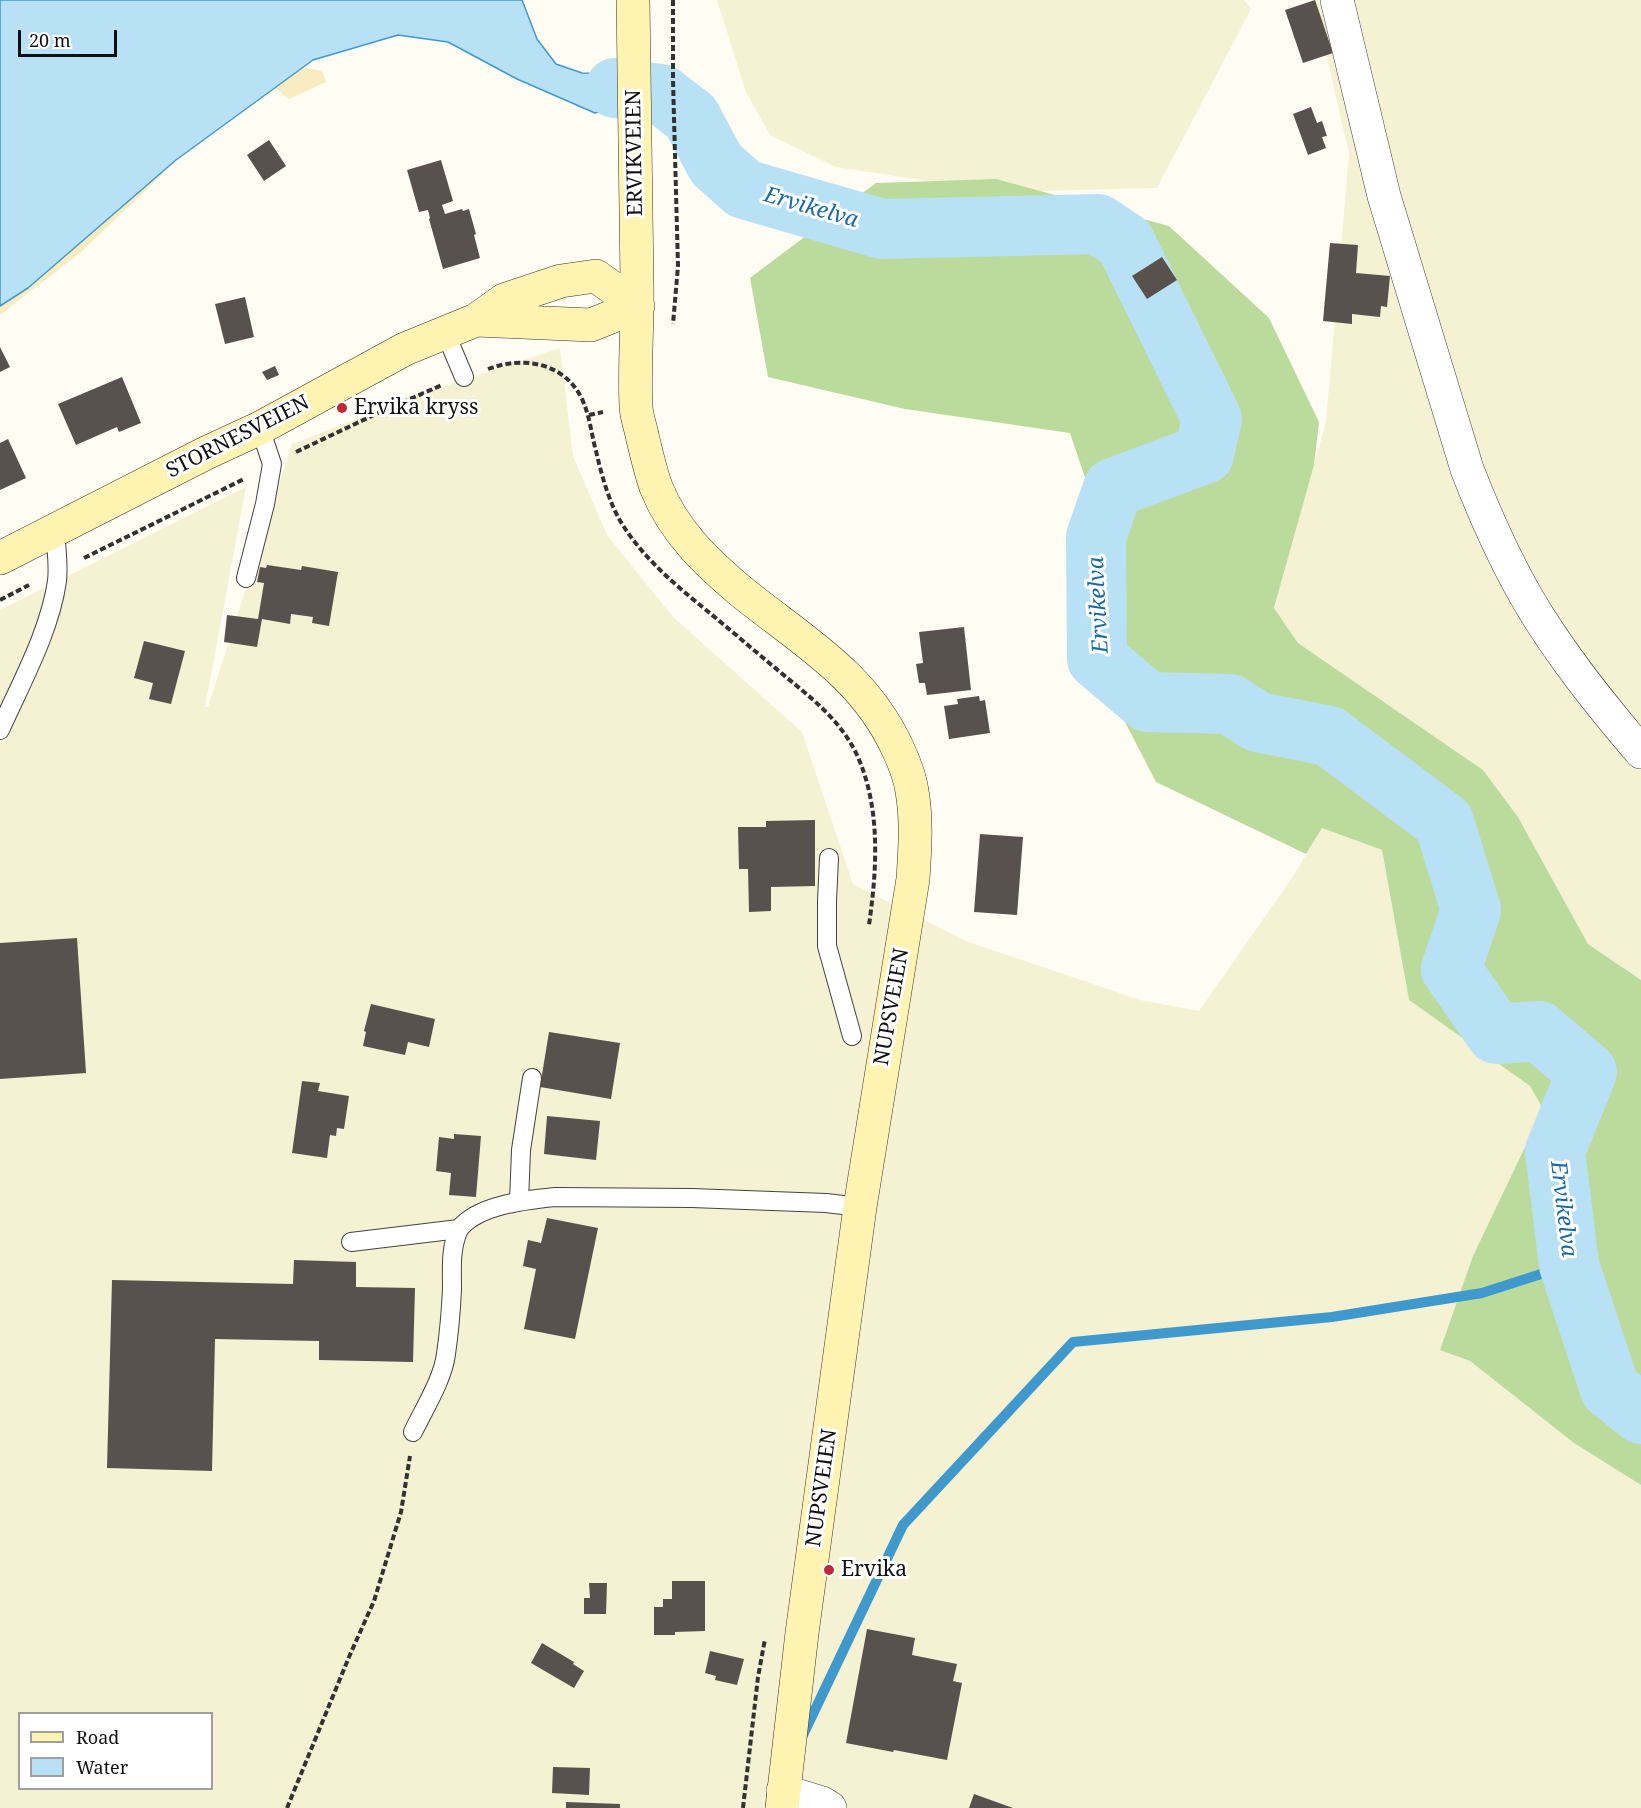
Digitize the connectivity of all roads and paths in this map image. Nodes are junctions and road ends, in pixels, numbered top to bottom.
1 (633, 0) edge
2 (673, 0) edge
3 (1337, 0) edge
4 (675, 191) dead end
5 (638, 306) junction
6 (476, 320) junction
7 (445, 332) junction
8 (464, 377) dead end
9 (589, 415) dead end
10 (260, 428) junction
11 (56, 530) junction
12 (0, 558) edge
13 (246, 578) dead end
14 (0, 730) edge
15 (1641, 752) edge
16 (829, 858) dead end
17 (868, 931) dead end
18 (852, 1036) dead end
19 (532, 1078) dead end
20 (519, 1203) junction
21 (861, 1208) junction
22 (459, 1229) junction
23 (351, 1242) dead end
24 (413, 1432) joint
25 (765, 1635) dead end
26 (782, 1799) edge
27 (287, 1808) edge
28 (743, 1808) edge
29 (830, 1808) edge

1 - 5 main road, ERVIKVEIEN
2 - 4 path
3 - 15 street
5 - 6 main road, STORNESVEIEN
5 - 6 main road, STORNESVEIEN
5 - 21 main road, NUPSVEIEN
6 - 7 main road, STORNESVEIEN
7 - 8 lane
7 - 10 main road, STORNESVEIEN
9 - 17 path
10 - 11 main road, STORNESVEIEN
10 - 13 lane
11 - 12 main road, STORNESVEIEN
11 - 14 lane
16 - 18 lane
19 - 20 lane
20 - 21 lane
20 - 22 lane
21 - 26 main road, NUPSVEIEN
22 - 23 lane
22 - 24 lane
24 - 27 path
25 - 28 path
26 - 29 street

